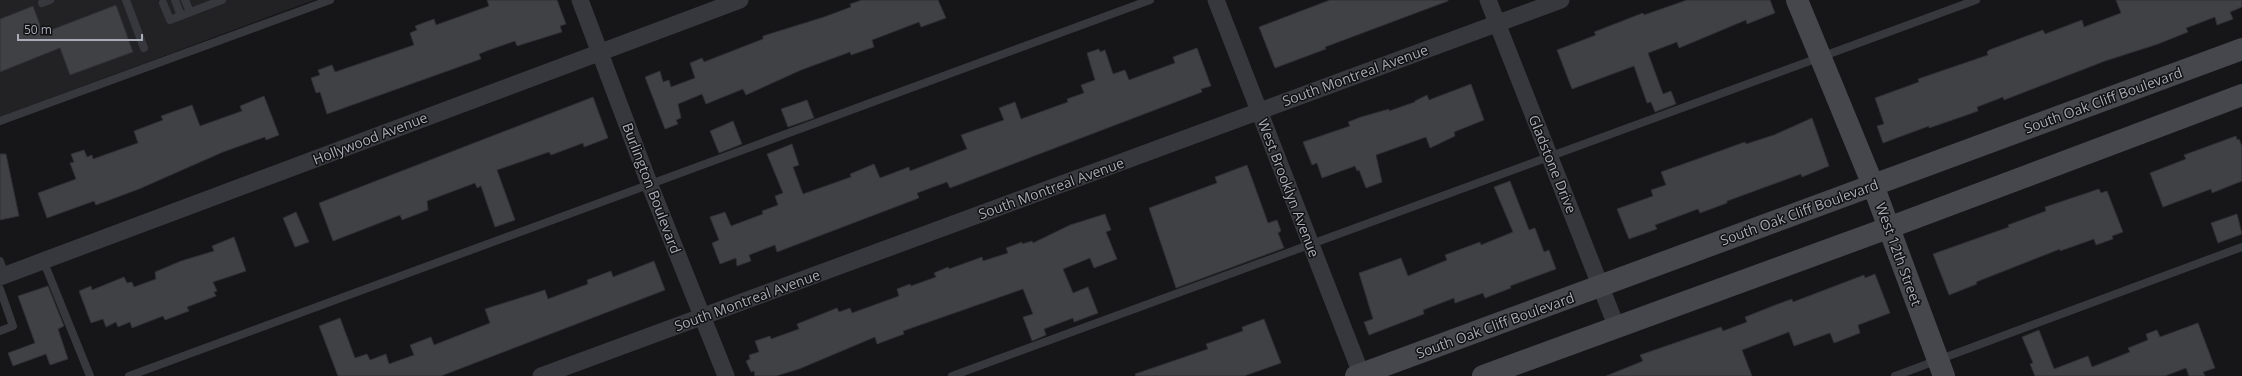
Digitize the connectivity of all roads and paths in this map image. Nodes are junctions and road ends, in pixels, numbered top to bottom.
1 (126, 0) edge
2 (175, 0) edge
3 (186, 0) edge
4 (330, 0) edge
5 (580, 0) edge
6 (740, 0) edge
7 (1150, 0) edge
8 (1216, 0) edge
9 (1488, 0) edge
10 (1561, 0) edge
11 (1797, 0) edge
12 (1976, 0) edge
13 (217, 1) edge
14 (163, 3) dead end
15 (190, 12) junction
16 (181, 16) junction
17 (1496, 24) junction
18 (144, 48) dead end
19 (2242, 49) edge
20 (600, 51) junction
21 (1820, 58) junction
22 (2242, 95) edge
23 (1259, 110) junction
24 (0, 121) edge
25 (1550, 155) junction
26 (649, 183) junction
27 (1873, 185) junction
28 (1888, 228) junction
29 (1310, 244) junction
30 (2242, 247) edge
31 (43, 260) junction
32 (1, 275) edge
33 (1600, 286) junction
34 (702, 317) junction
35 (1617, 328) junction
36 (0, 331) edge
37 (1941, 368) edge
38 (1360, 375) edge
39 (90, 376) edge
40 (129, 376) edge
41 (541, 376) edge
42 (726, 376) edge
43 (952, 376) edge
44 (1482, 376) edge
45 (1895, 376) edge

1 - 18 lane
2 - 16 lane
3 - 15 lane
4 - 24 lane
5 - 20 street, Burlington Boulevard
6 - 20 street, Hollywood Avenue
7 - 26 lane
8 - 23 street, West Brooklyn Avenue
9 - 17 street, Gladstone Drive
10 - 17 street, South Montreal Avenue
11 - 21 street, West 12th Street
12 - 21 lane
13 - 15 lane
14 - 16 lane
15 - 16 lane
17 - 23 street, South Montreal Avenue
17 - 25 street, Gladstone Drive
19 - 27 street, South Oak Cliff Boulevard
20 - 26 street, Burlington Boulevard
20 - 31 street, Hollywood Avenue
21 - 25 lane
21 - 27 street, West 12th Street
22 - 28 street
23 - 29 street, West Brooklyn Avenue
23 - 34 street, South Montreal Avenue
25 - 29 lane
25 - 33 street, Gladstone Drive
26 - 34 street, Burlington Boulevard
26 - 40 lane
27 - 28 street, West 12th Street
27 - 33 street, South Oak Cliff Boulevard
28 - 35 street
28 - 37 street, West 12th Street
29 - 38 street, West Brooklyn Avenue
29 - 43 lane
30 - 37 lane
31 - 32 street, Hollywood Avenue
31 - 39 lane
32 - 36 lane
33 - 35 street, Gladstone Drive
33 - 38 street, South Oak Cliff Boulevard
34 - 41 street, South Montreal Avenue
34 - 42 street, Burlington Boulevard
35 - 44 street
37 - 45 lane

